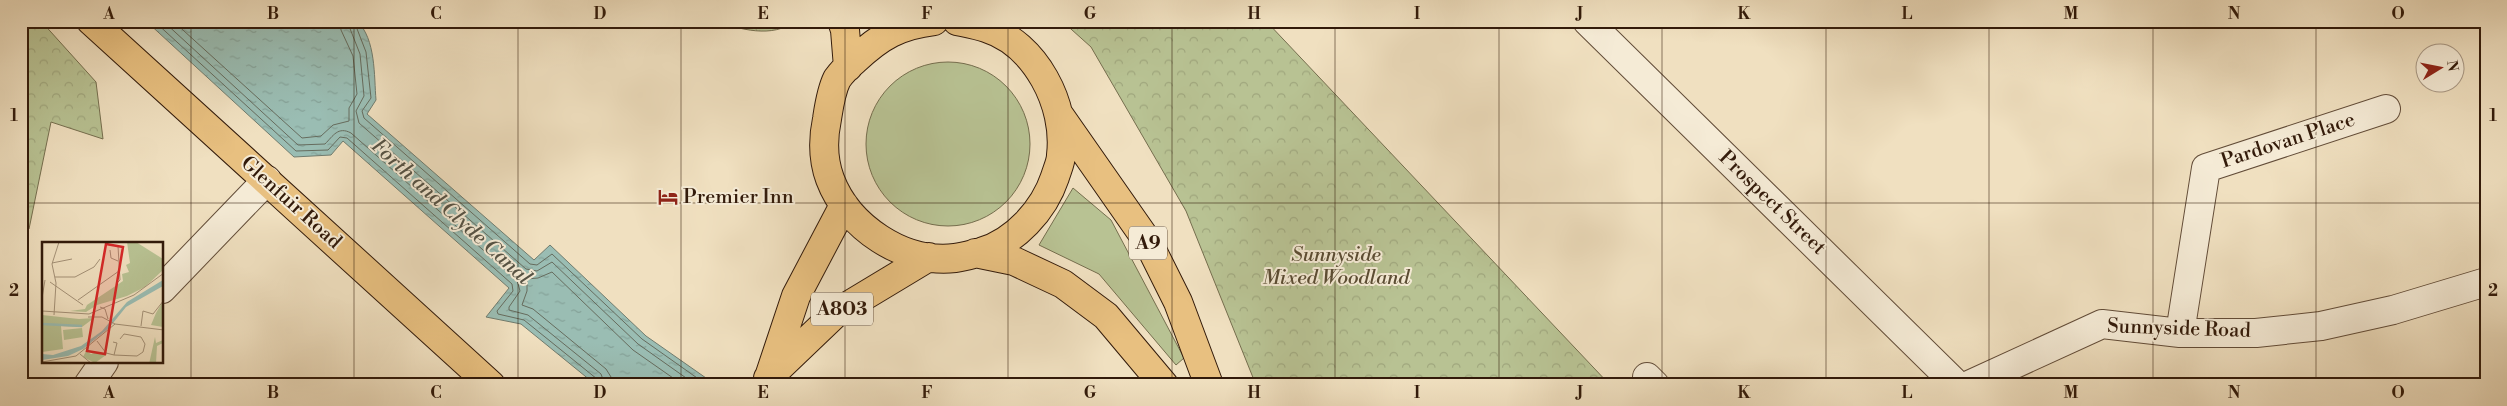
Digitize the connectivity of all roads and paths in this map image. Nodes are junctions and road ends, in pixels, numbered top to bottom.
1 (92, 21) edge
2 (842, 21) edge
3 (934, 21) edge
4 (957, 21) edge
5 (1587, 21) edge
6 (984, 25) edge
7 (848, 67) junction
8 (2386, 109) dead end
9 (1060, 116) junction
10 (267, 180) junction
11 (844, 204) junction
12 (975, 253) junction
13 (929, 257) junction
14 (2486, 282) edge
15 (164, 287) edge
16 (2180, 333) junction
17 (103, 364) edge
18 (767, 382) edge
19 (88, 385) edge
20 (490, 385) edge
21 (1164, 385) edge
22 (1209, 385) edge
23 (1958, 385) edge
24 (1969, 385) edge

1 - 10 main road, Glenfuir Road
2 - 7 main road
3 - 7 main road
4 - 6 main road
5 - 23 street, Prospect Street
6 - 9 main road
7 - 11 main road
8 - 16 street, Pardovan Place
9 - 12 main road
9 - 22 main road, A9
10 - 15 street
10 - 20 main road, Glenfuir Road
11 - 13 main road
11 - 18 main road, A803
12 - 13 main road
12 - 21 main road
13 - 18 main road, A803
14 - 16 street, Sunnyside Road
16 - 24 street, Sunnyside Road
17 - 19 street

